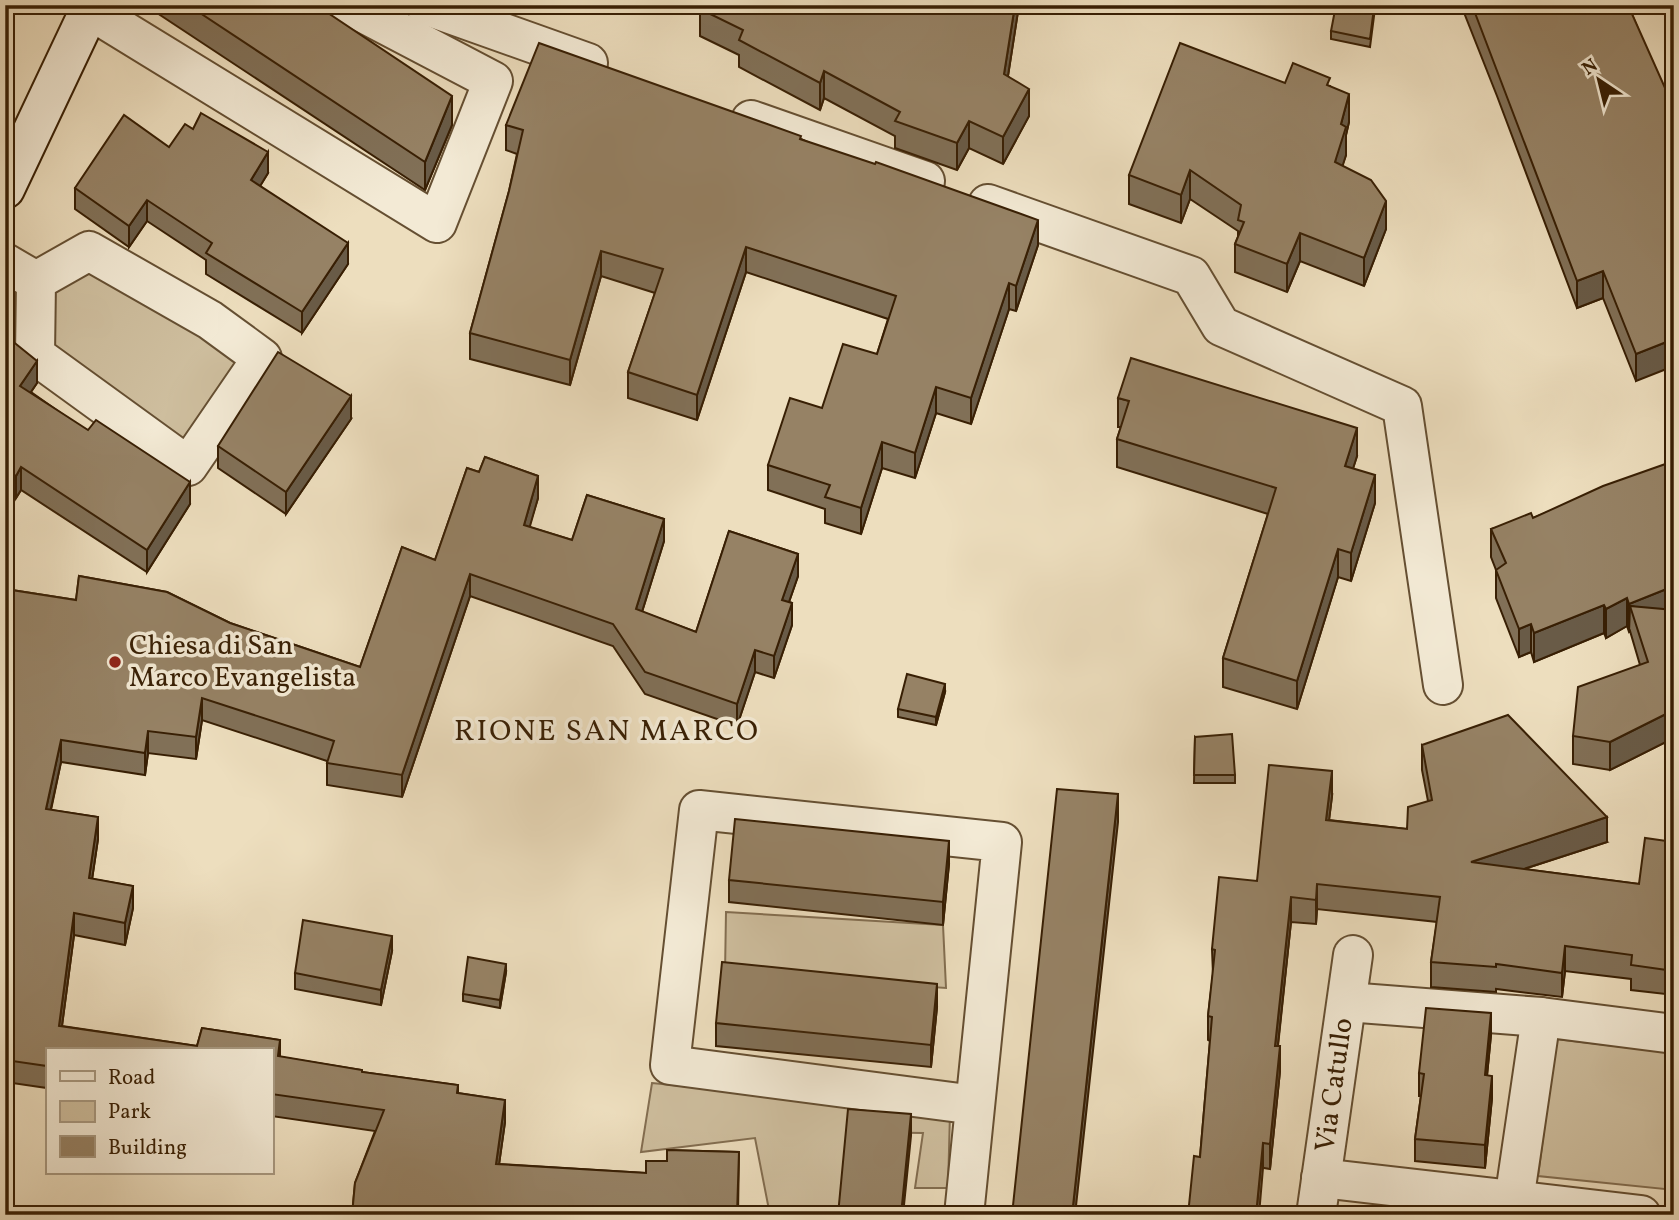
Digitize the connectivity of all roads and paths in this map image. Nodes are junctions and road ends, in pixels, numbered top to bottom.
1 (348, 5) edge
2 (425, 5) edge
3 (91, 8) edge
4 (618, 74) edge
5 (723, 110) edge
6 (5, 189) edge
7 (21, 272) edge
8 (1443, 685) dead end
9 (1353, 955) dead end
10 (1347, 1002) junction
11 (1541, 1017) junction
12 (1674, 1034) edge
13 (975, 1105) junction
14 (1321, 1178) junction
15 (1514, 1201) junction
16 (964, 1215) edge
17 (1316, 1215) edge
18 (1641, 1215) edge

1 - 3 street
2 - 4 street
3 - 6 street
5 - 8 street
7 - 7 street
9 - 10 street, Via Catullo
10 - 11 street
10 - 14 street, Via Catullo
11 - 12 street
11 - 15 street
13 - 13 street
13 - 16 street
14 - 15 street
14 - 17 street, Via Catullo
15 - 18 street

